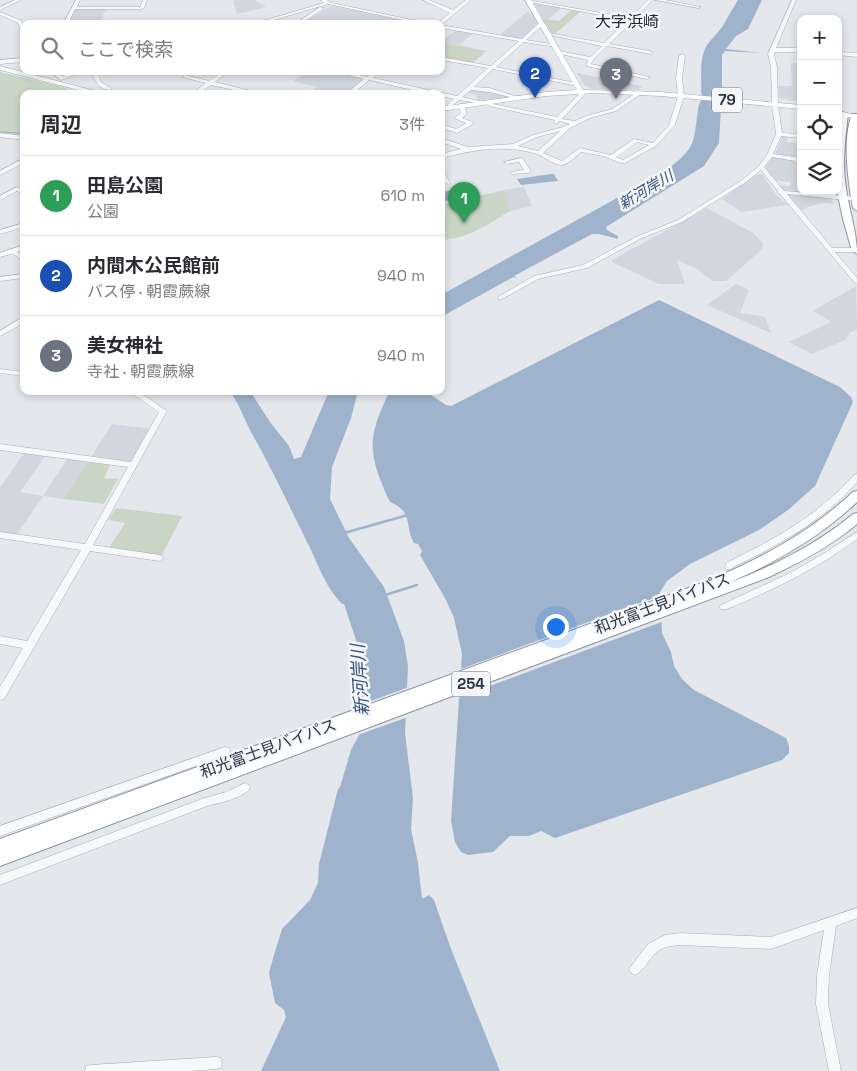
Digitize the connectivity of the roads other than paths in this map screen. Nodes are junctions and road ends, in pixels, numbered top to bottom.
1 (19, 0) edge
2 (78, 0) edge
3 (145, 0) edge
4 (323, 0) edge
5 (347, 0) edge
6 (425, 0) edge
7 (469, 0) edge
8 (528, 0) edge
9 (652, 0) edge
10 (657, 0) edge
11 (794, 0) edge
12 (330, 4) junction
13 (699, 7) dead end
14 (73, 8) junction
15 (0, 9) edge
16 (453, 12) junction
17 (0, 14) edge
18 (632, 19) junction
19 (68, 20) edge
20 (269, 20) edge
21 (303, 20) edge
22 (409, 20) edge
23 (445, 20) edge
24 (20, 22) edge
25 (542, 23) junction
26 (659, 24) dead end
27 (445, 26) edge
28 (548, 34) junction
29 (521, 41) junction
30 (607, 45) junction
31 (555, 46) junction
32 (773, 50) junction
33 (797, 50) edge
34 (559, 53) junction
35 (650, 53) dead end
36 (842, 53) edge
37 (857, 55) edge
38 (682, 56) dead end
39 (445, 59) edge
40 (592, 59) junction
41 (20, 60) edge
42 (0, 62) edge
43 (0, 68) edge
44 (490, 68) junction
45 (20, 73) edge
46 (29, 75) edge
47 (57, 75) edge
48 (71, 75) edge
49 (96, 75) edge
50 (221, 75) edge
51 (351, 75) edge
52 (373, 75) edge
53 (185, 77) dead end
54 (647, 77) dead end
55 (368, 79) junction
56 (210, 82) junction
57 (62, 83) junction
58 (578, 84) junction
59 (469, 88) junction
60 (109, 89) dead end
61 (71, 90) edge
62 (87, 90) edge
63 (199, 90) edge
64 (243, 90) edge
65 (354, 90) edge
66 (421, 90) edge
67 (581, 92) junction
68 (641, 92) junction
69 (445, 95) edge
70 (684, 96) junction
71 (458, 98) junction
72 (516, 98) junction
73 (488, 102) junction
74 (481, 103) junction
75 (772, 104) junction
76 (461, 106) junction
77 (445, 107) edge
78 (797, 107) edge
79 (445, 108) edge
80 (842, 114) edge
81 (856, 116) edge
82 (559, 119) junction
83 (575, 123) junction
84 (445, 126) edge
85 (568, 127) junction
86 (548, 132) junction
87 (779, 134) junction
88 (0, 135) edge
89 (797, 136) edge
90 (20, 138) edge
91 (445, 141) edge
92 (854, 141) edge
93 (654, 145) junction
94 (512, 147) junction
95 (467, 149) junction
96 (539, 154) junction
97 (445, 155) edge
98 (770, 155) junction
99 (613, 157) junction
100 (797, 159) edge
101 (20, 162) edge
102 (507, 162) dead end
103 (854, 166) edge
104 (761, 167) junction
105 (2, 170) edge
106 (513, 173) dead end
107 (20, 190) edge
108 (842, 190) edge
109 (780, 192) junction
110 (0, 198) edge
111 (843, 198) junction
112 (856, 199) edge
113 (857, 208) edge
114 (20, 226) edge
115 (0, 232) edge
116 (20, 248) edge
117 (829, 250) junction
118 (12, 251) junction
119 (857, 251) edge
120 (0, 256) edge
121 (20, 256) edge
122 (20, 276) edge
123 (0, 279) edge
124 (857, 282) edge
125 (500, 298) dead end
126 (20, 322) edge
127 (12, 326) joint
128 (0, 334) edge
129 (0, 371) edge
130 (20, 374) edge
131 (138, 395) edge
132 (0, 447) edge
133 (133, 465) junction
134 (857, 477) edge
135 (857, 495) edge
136 (857, 517) edge
137 (0, 535) edge
138 (857, 535) edge
139 (87, 548) junction
140 (160, 558) dead end
141 (729, 567) dead end
142 (666, 607) junction
143 (724, 607) dead end
144 (0, 640) edge
145 (29, 645) junction
146 (0, 696) edge
147 (279, 750) junction
148 (226, 751) dead end
149 (245, 788) dead end
150 (0, 831) edge
151 (0, 846) edge
152 (0, 859) edge
153 (0, 880) edge
154 (857, 913) edge
155 (831, 922) junction
156 (636, 969) dead end
157 (211, 1063) dead end
158 (92, 1071) edge
159 (835, 1071) edge

1 - 15 street
2 - 14 street
3 - 14 street
4 - 12 street
5 - 12 street
6 - 16 street
7 - 16 street
8 - 18 street
8 - 25 main road
9 - 18 street
10 - 13 street
11 - 32 street
12 - 20 street
12 - 21 street
12 - 22 street
14 - 19 street
16 - 23 street
17 - 24 street
18 - 26 street
18 - 30 street
25 - 28 main road
25 - 29 street
27 - 29 street
28 - 30 street
28 - 31 main road
29 - 31 street
29 - 44 street
30 - 35 street
30 - 40 street
31 - 34 main road
32 - 33 street
32 - 75 street
34 - 40 street
34 - 58 main road
36 - 37 street
38 - 70 street
39 - 44 street
40 - 54 street
41 - 42 street
43 - 45 street
44 - 58 street
44 - 59 street
46 - 57 street
47 - 48 street
49 - 60 street
50 - 56 street
51 - 55 street
52 - 55 street
53 - 56 street
55 - 65 street
55 - 66 street
56 - 63 street
56 - 64 street
57 - 61 street
57 - 62 street
58 - 67 main road
59 - 71 street
59 - 72 street
67 - 68 main road, 79
67 - 72 main road, 79
67 - 82 street
68 - 70 main road, 79
68 - 83 street
69 - 71 street
70 - 75 main road, 79
70 - 93 street
71 - 74 street
71 - 77 street
72 - 73 main road, 79
73 - 74 main road, 79
73 - 82 street
74 - 76 main road, 79
75 - 78 main road, 79
75 - 87 street
76 - 79 main road, 79
76 - 84 street
80 - 81 main road
81 - 92 highway
82 - 83 street
82 - 86 street
83 - 85 street
85 - 86 street
85 - 96 street
86 - 94 street
87 - 89 street
87 - 98 street
88 - 90 street
91 - 95 street
92 - 103 highway
93 - 99 street
93 - 99 street
94 - 95 street
94 - 96 street
95 - 97 street
96 - 99 street
98 - 100 street
98 - 104 street
101 - 105 street
102 - 106 street
103 - 112 highway
104 - 109 street
104 - 125 street
107 - 110 street
108 - 111 highway
109 - 111 street
109 - 117 street
111 - 112 street
111 - 119 highway
112 - 113 highway
114 - 115 street
116 - 118 main road
117 - 119 street
117 - 124 street
118 - 120 main road
118 - 121 street
122 - 123 street
126 - 127 street
127 - 128 street
129 - 130 street
131 - 133 street
132 - 133 street
133 - 139 street
134 - 141 street
135 - 142 highway, 和光富士見バイパス / 254
136 - 142 highway, 和光富士見バイパス / 254
137 - 139 street
138 - 143 street
139 - 140 street
139 - 145 street
142 - 147 highway, 和光富士見バイパス / 254
144 - 145 street
145 - 146 street
147 - 151 highway, 和光富士見バイパス / 254
147 - 152 highway, 和光富士見バイパス / 254
148 - 150 street
149 - 153 street
154 - 155 street
155 - 156 street
155 - 159 street
157 - 158 street

